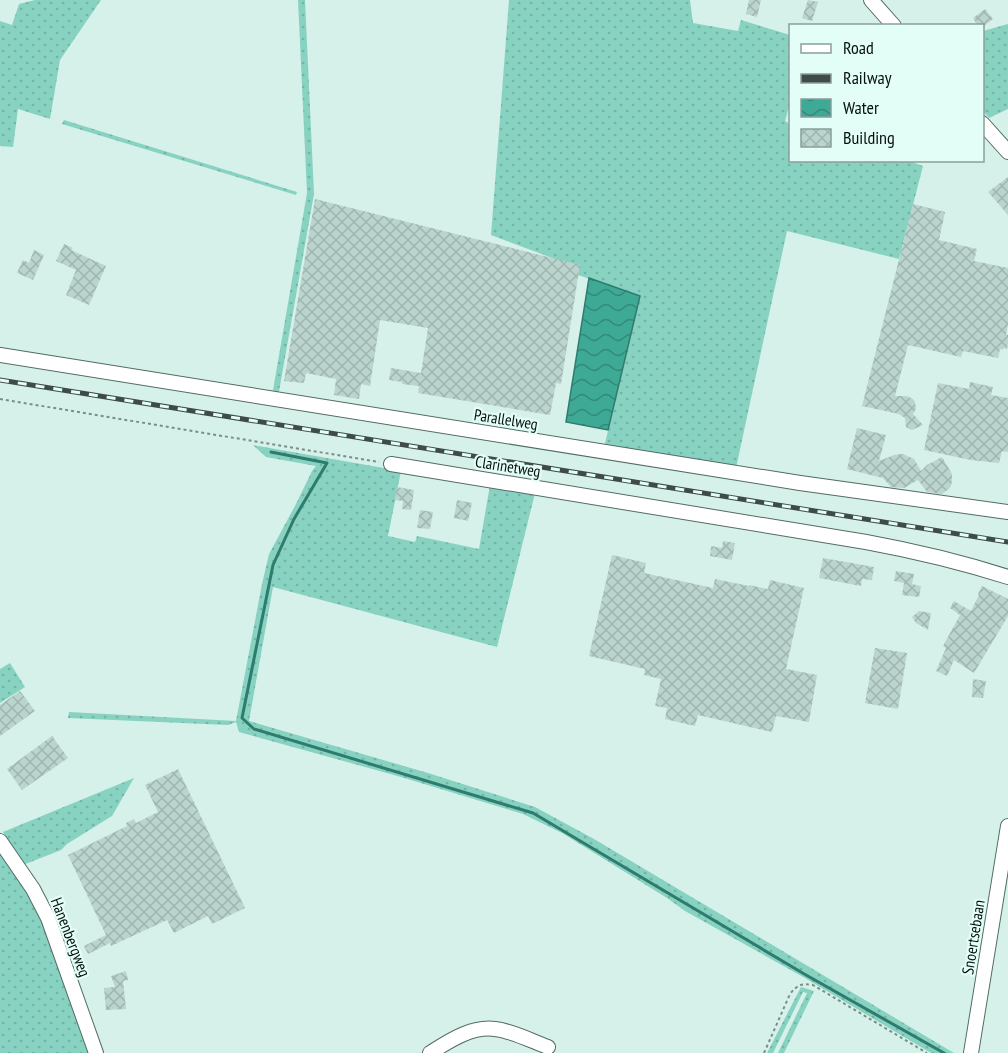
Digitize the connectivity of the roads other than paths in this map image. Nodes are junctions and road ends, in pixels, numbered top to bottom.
1 (871, 0) edge
2 (892, 24) edge
3 (984, 125) edge
4 (1008, 152) edge
5 (0, 355) edge
6 (391, 464) road end
7 (1008, 512) edge
8 (1008, 577) edge
9 (1008, 826) edge
10 (0, 841) edge
11 (548, 1047) dead end
12 (96, 1053) edge
13 (430, 1053) edge
14 (971, 1053) edge

1 - 2 street
3 - 4 street
5 - 7 street, Parallelweg
6 - 8 street, Clarinetweg
9 - 14 street, Snoertsebaan
10 - 12 street, Hanenbergweg
11 - 13 street

